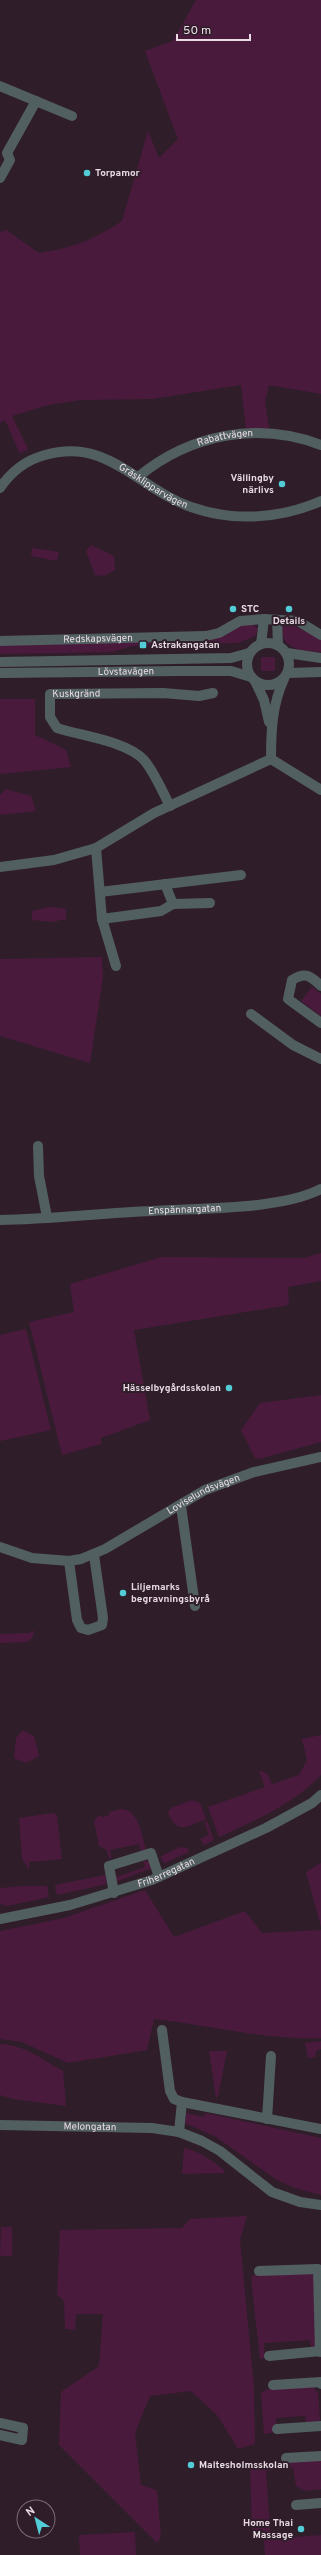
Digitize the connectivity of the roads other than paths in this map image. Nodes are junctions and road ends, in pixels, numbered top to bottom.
1 (0, 86) edge
2 (36, 101) junction
3 (72, 116) dead end
4 (4, 152) edge
5 (0, 178) edge
6 (321, 445) edge
7 (138, 477) junction
8 (0, 488) edge
9 (321, 501) edge
10 (264, 619) junction
11 (277, 620) junction
12 (321, 635) edge
13 (0, 641) edge
14 (261, 644) junction
15 (278, 644) junction
16 (249, 653) junction
17 (287, 654) junction
18 (321, 658) edge
19 (0, 662) edge
20 (321, 672) edge
21 (0, 673) edge
22 (286, 676) junction
23 (253, 679) junction
24 (213, 693) dead end
25 (270, 727) junction
26 (271, 759) junction
27 (321, 790) edge
28 (170, 806) junction
29 (96, 848) junction
30 (0, 867) edge
31 (241, 875) dead end
32 (165, 884) junction
33 (100, 892) junction
34 (210, 903) dead end
35 (173, 904) junction
36 (102, 919) junction
37 (116, 966) dead end
38 (321, 986) edge
39 (251, 1014) dead end
40 (321, 1023) edge
41 (321, 1059) edge
42 (38, 1146) dead end
43 (321, 1190) edge
44 (47, 1217) junction
45 (0, 1220) edge
46 (321, 1457) edge
47 (181, 1506) junction
48 (0, 1547) edge
49 (94, 1555) junction
50 (69, 1561) junction
51 (195, 1606) dead end
52 (321, 1795) edge
53 (159, 1877) junction
54 (114, 1893) junction
55 (0, 1919) edge
56 (162, 2030) dead end
57 (271, 2056) dead end
58 (182, 2102) junction
59 (267, 2119) junction
60 (0, 2125) edge
61 (321, 2129) edge
62 (179, 2132) junction
63 (321, 2205) edge
64 (259, 2271) dead end
65 (321, 2352) edge
66 (269, 2356) dead end
67 (321, 2384) edge
68 (273, 2385) dead end
69 (0, 2423) edge
70 (321, 2426) edge
71 (277, 2429) dead end
72 (0, 2435) edge
73 (321, 2456) edge
74 (286, 2458) dead end
75 (321, 2503) edge
76 (296, 2505) dead end

1 - 2 street
2 - 3 street
2 - 4 street
4 - 5 street
6 - 7 street, Rabattvägen
7 - 8 street, Gräsklipparvägen
7 - 9 street, Gräsklipparvägen
10 - 11 street, Redskapsvägen
10 - 13 street, Redskapsvägen
10 - 14 street
11 - 12 street, Redskapsvägen
11 - 15 street
14 - 15 street
14 - 16 street, Lövstavägen
15 - 17 street
16 - 19 street, Lövstavägen
16 - 23 street
17 - 18 street
17 - 22 street
20 - 22 street, Lövstavägen
21 - 23 street, Lövstavägen
22 - 23 street, Lövstavägen
22 - 25 street
23 - 25 street
24 - 28 street, Kuskgränd
25 - 26 street
26 - 27 street
26 - 28 street
28 - 29 street
29 - 30 street
29 - 33 street
31 - 32 street
32 - 33 street
32 - 35 street
33 - 36 street
34 - 35 street
35 - 36 street
36 - 37 street
38 - 40 street
39 - 41 street
42 - 44 street
43 - 44 street, Enspännargatan
44 - 45 street, Enspännargatan
46 - 47 street, Loviselundsvägen
47 - 49 street, Loviselundsvägen
47 - 51 street
48 - 50 street, Loviselundsvägen
49 - 50 street, Loviselundsvägen
49 - 50 street
52 - 53 street, Friherregatan
53 - 54 street, Friherregatan
53 - 54 street
54 - 55 street, Friherregatan
56 - 58 street
57 - 59 street
58 - 59 street
58 - 62 street
59 - 61 street
60 - 62 street, Melongatan
62 - 63 street, Melongatan
64 - 65 street
65 - 66 street
67 - 68 street
69 - 72 street
70 - 71 street
73 - 74 street
75 - 76 street

